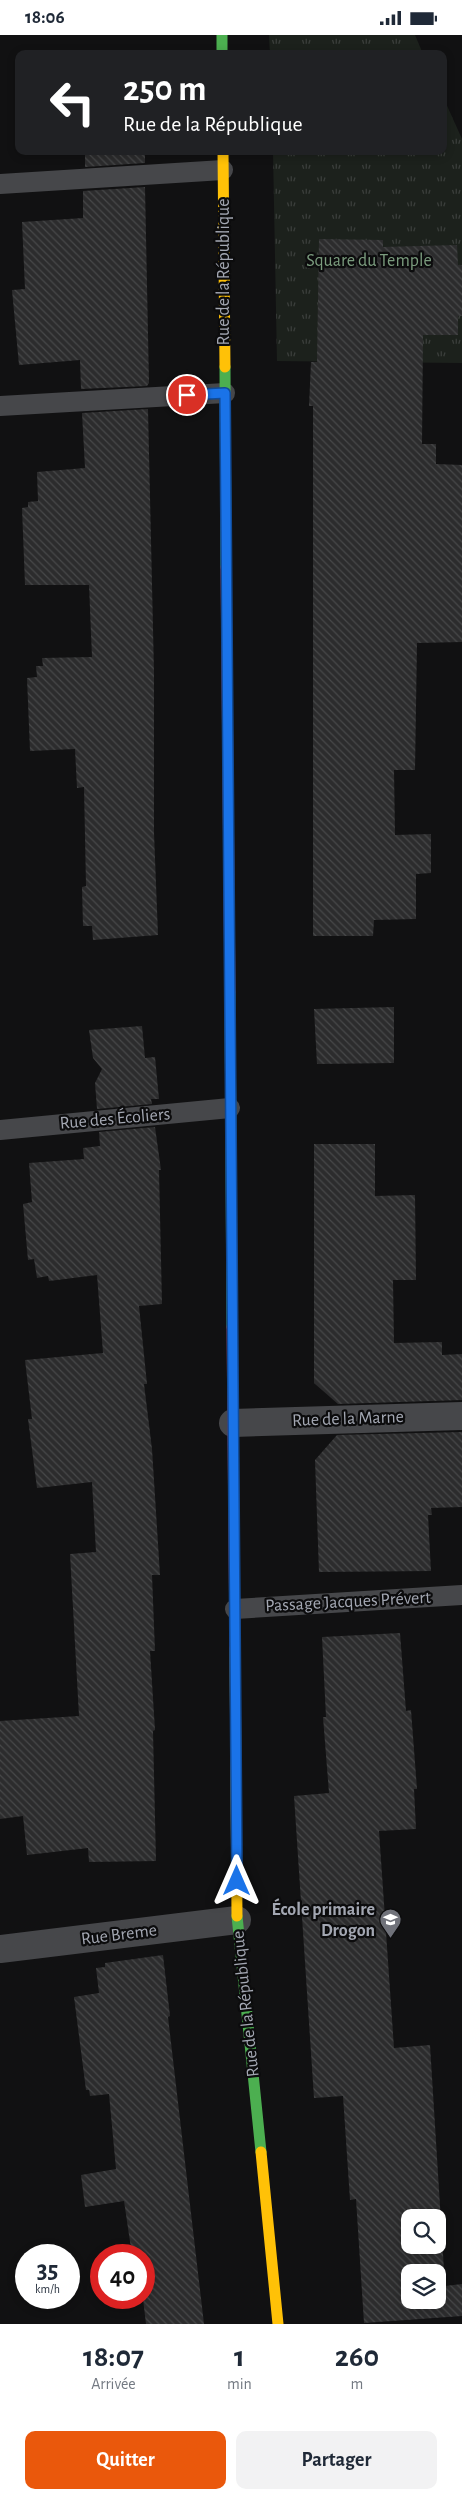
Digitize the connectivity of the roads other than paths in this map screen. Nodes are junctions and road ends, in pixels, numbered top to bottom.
1 (222, 35) edge
2 (222, 50) edge
3 (223, 161) edge
4 (0, 184) edge
5 (225, 393) junction
6 (0, 406) edge
7 (230, 1108) junction
8 (0, 1130) edge
9 (462, 1416) edge
10 (233, 1423) junction
11 (462, 1595) edge
12 (234, 1609) junction
13 (237, 1920) junction
14 (0, 1949) edge
15 (278, 2324) edge

1 - 2 street
3 - 4 lane
3 - 5 street, Rue de la République
5 - 6 lane
5 - 7 street, Rue de la République
7 - 8 lane, Rue des Écoliers
7 - 10 street, Rue de la République
9 - 10 street, Rue de la Marne
10 - 12 street, Rue de la République
11 - 12 lane, Passage Jacques Prévert
12 - 13 street, Rue de la République
13 - 14 street, Rue Breme
13 - 15 street, Rue de la République

